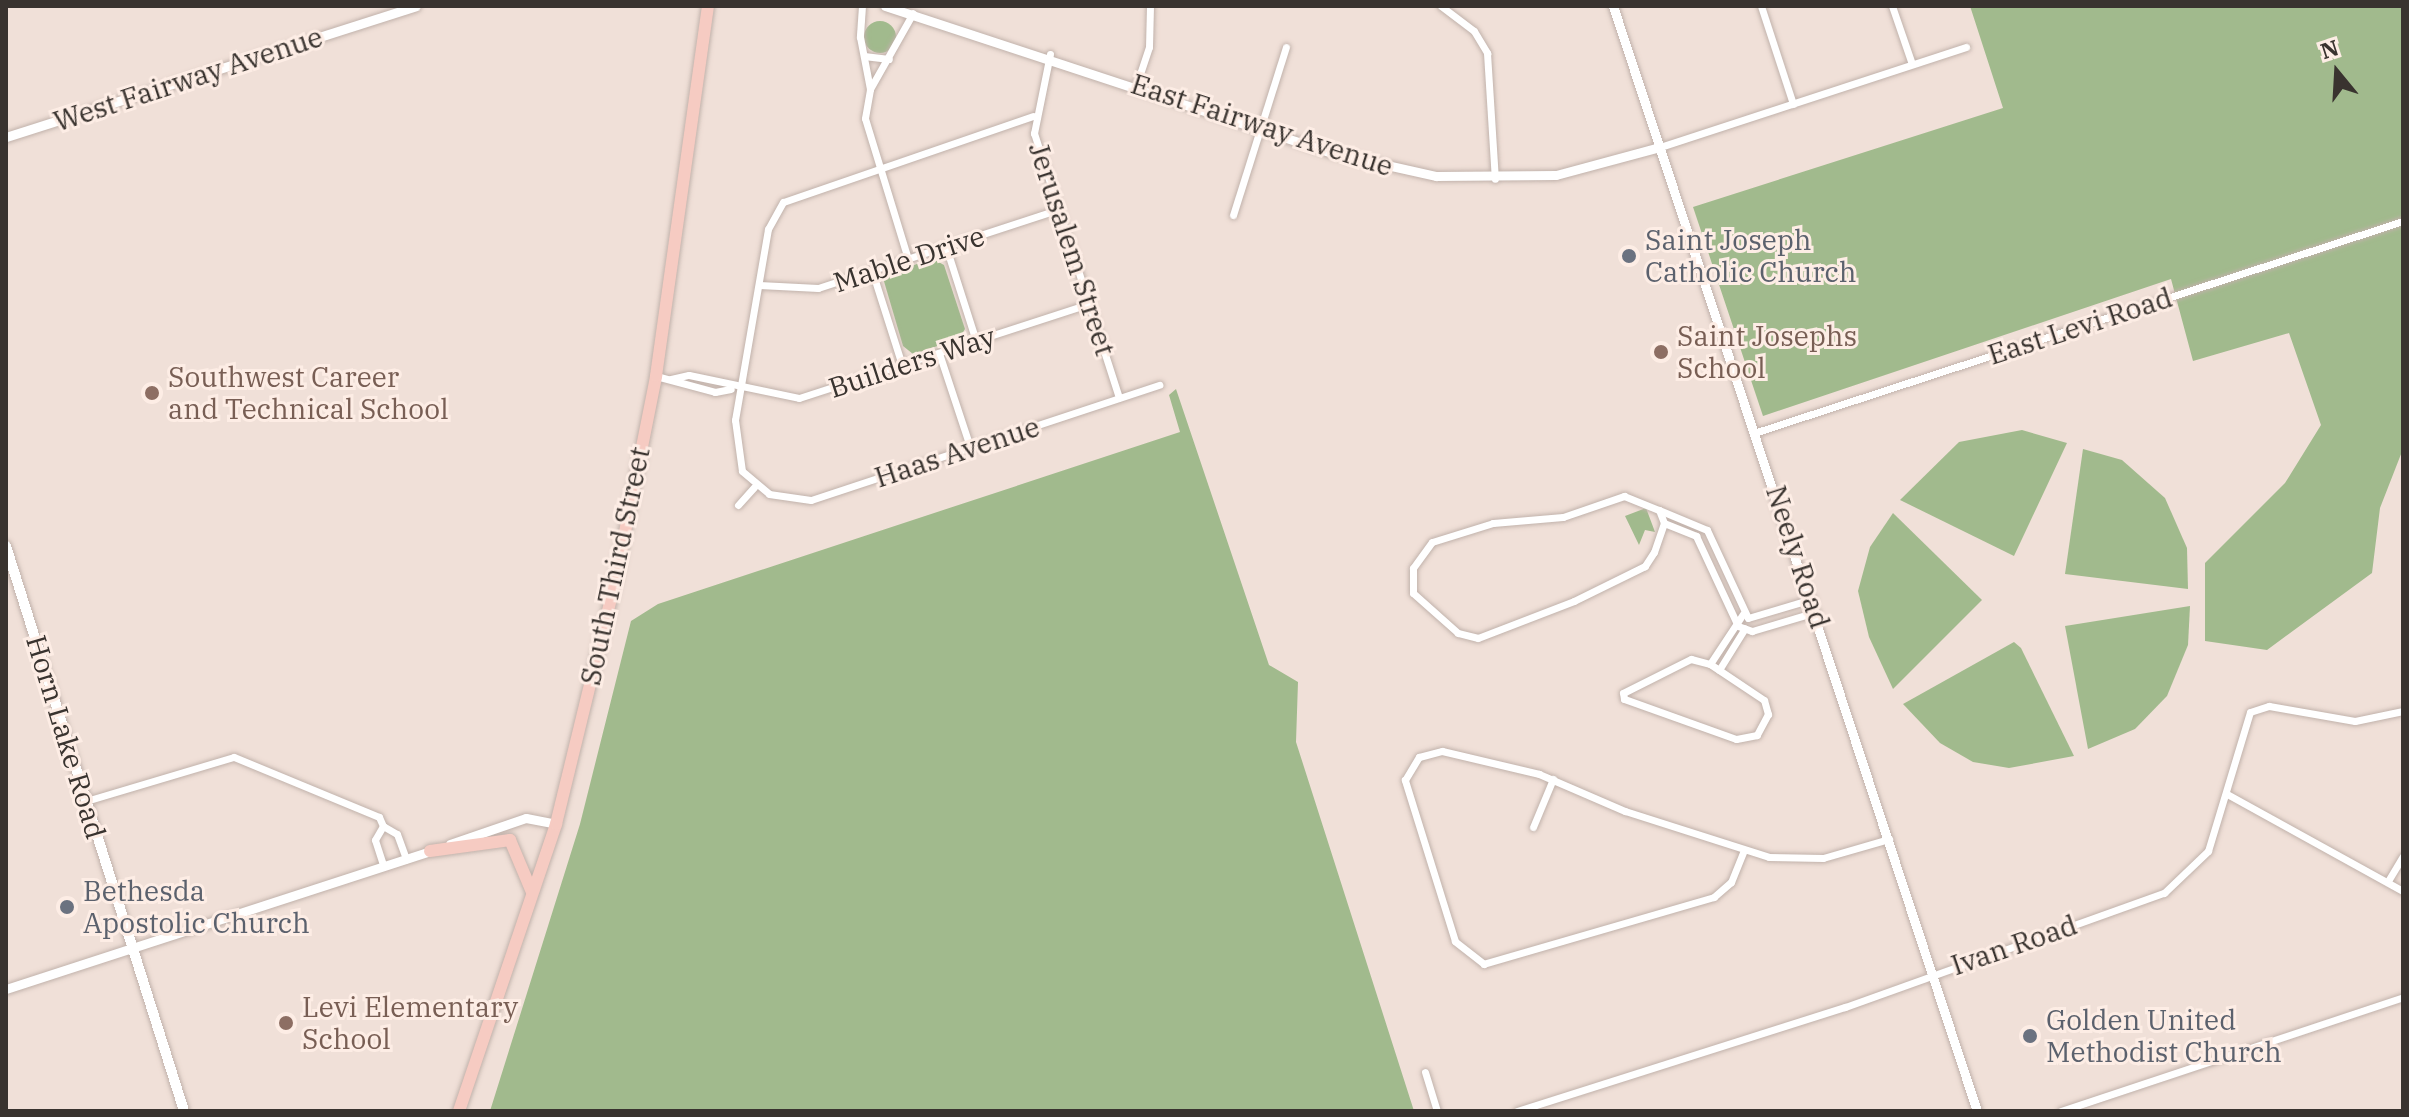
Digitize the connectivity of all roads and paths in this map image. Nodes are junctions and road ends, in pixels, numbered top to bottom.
1 (416, 6) edge
2 (708, 6) edge
3 (862, 6) edge
4 (885, 6) edge
5 (1150, 6) edge
6 (1441, 6) edge
7 (1613, 6) edge
8 (1761, 6) edge
9 (1892, 6) edge
10 (913, 13) junction
11 (1286, 47) dead end
12 (1966, 47) dead end
13 (1050, 54) junction
14 (864, 56) junction
15 (889, 59) junction
16 (1912, 64) junction
17 (1136, 86) junction
18 (870, 89) junction
19 (1793, 104) junction
20 (1033, 116) junction
21 (1257, 126) junction
22 (6, 137) edge
23 (1660, 147) junction
24 (877, 165) junction
25 (1495, 179) junction
26 (1057, 210) junction
27 (1233, 215) dead end
28 (2403, 221) edge
29 (946, 247) junction
30 (908, 259) junction
31 (872, 271) junction
32 (759, 285) junction
33 (1089, 304) junction
34 (976, 341) junction
35 (939, 353) junction
36 (902, 365) junction
37 (656, 376) junction
38 (1159, 385) dead end
39 (736, 390) junction
40 (1119, 398) junction
41 (1757, 432) junction
42 (970, 447) junction
43 (754, 487) junction
44 (738, 505) dead end
45 (1659, 510) junction
46 (1664, 523) junction
47 (6, 546) edge
48 (1731, 580) junction
49 (1719, 584) junction
50 (1812, 599) junction
51 (1816, 612) junction
52 (1767, 613) junction
53 (1746, 616) junction
54 (1735, 624) junction
55 (1770, 626) junction
56 (1745, 630) junction
57 (1710, 664) junction
58 (1719, 670) junction
59 (2403, 711) edge
60 (1553, 779) junction
61 (2227, 794) junction
62 (86, 801) junction
63 (556, 824) junction
64 (383, 826) junction
65 (1533, 827) dead end
66 (1889, 839) junction
67 (1744, 850) junction
68 (430, 851) junction
69 (2403, 856) edge
70 (406, 859) junction
71 (384, 867) junction
72 (2388, 881) junction
73 (2403, 891) edge
74 (532, 893) junction
75 (129, 949) junction
76 (1932, 973) junction
77 (6, 989) edge
78 (2403, 997) edge
79 (1425, 1072) dead end
80 (184, 1111) edge
81 (459, 1111) edge
82 (1437, 1111) edge
83 (1517, 1111) edge
84 (1977, 1111) edge
85 (2061, 1111) edge

1 - 22 street, West Fairway Avenue
2 - 37 highway, South Third Street
3 - 14 street
4 - 10 street, East Fairway Avenue
5 - 17 street
6 - 25 street
7 - 23 street, Neely Road
8 - 19 street
9 - 16 street
10 - 13 street, East Fairway Avenue
10 - 15 street
11 - 21 street
12 - 16 street, East Fairway Avenue
13 - 17 street, East Fairway Avenue
13 - 20 street, Jerusalem Street
14 - 15 street
14 - 18 street
15 - 18 street
16 - 19 street, East Fairway Avenue
17 - 21 street, East Fairway Avenue
18 - 24 street
19 - 23 street, East Fairway Avenue
20 - 24 street
20 - 26 street, Jerusalem Street
21 - 25 street, East Fairway Avenue
21 - 27 street
23 - 25 street, East Fairway Avenue
23 - 41 street, Neely Road
24 - 30 street
24 - 32 street
26 - 29 street, Mable Drive
26 - 33 street, Jerusalem Street
28 - 41 street, East Levi Road
29 - 30 street, Mable Drive
29 - 34 street
30 - 31 street, Mable Drive
31 - 32 street, Mable Drive
31 - 36 street
32 - 39 street
33 - 34 street, Builders Way
33 - 40 street, Jerusalem Street
34 - 35 street, Builders Way
35 - 36 street, Builders Way
35 - 42 street
36 - 39 street, Builders Way
37 - 39 street, Builders Way
37 - 63 highway, South Third Street
38 - 40 street, Haas Avenue
39 - 43 street
40 - 42 street, Haas Avenue
41 - 50 street, Neely Road
42 - 43 street, Haas Avenue
43 - 44 street
45 - 46 street
45 - 46 street
45 - 48 street
46 - 49 street
47 - 62 main road, Horn Lake Road
48 - 49 street
48 - 53 street
49 - 54 street
50 - 51 street, Neely Road
50 - 52 street
51 - 55 street
51 - 66 street, Neely Road
52 - 53 street
52 - 55 street
53 - 54 street
53 - 56 street
54 - 56 street
54 - 57 street
55 - 56 street
56 - 58 street
57 - 58 street
57 - 58 street
59 - 61 street, Ivan Road
60 - 65 street
60 - 67 street
60 - 67 street
61 - 72 street
61 - 76 street, Ivan Road
62 - 64 street
62 - 75 main road, Horn Lake Road
63 - 68 street
63 - 74 highway, South Third Street
64 - 70 street
64 - 71 street
66 - 67 street
66 - 76 street, Neely Road
68 - 70 street
68 - 74 highway
69 - 72 street
70 - 71 street
71 - 75 street
72 - 73 street
74 - 81 highway, South Third Street
75 - 77 street
75 - 80 main road, Horn Lake Road
76 - 83 street, Ivan Road
76 - 84 street, Neely Road
78 - 85 street
79 - 82 street

